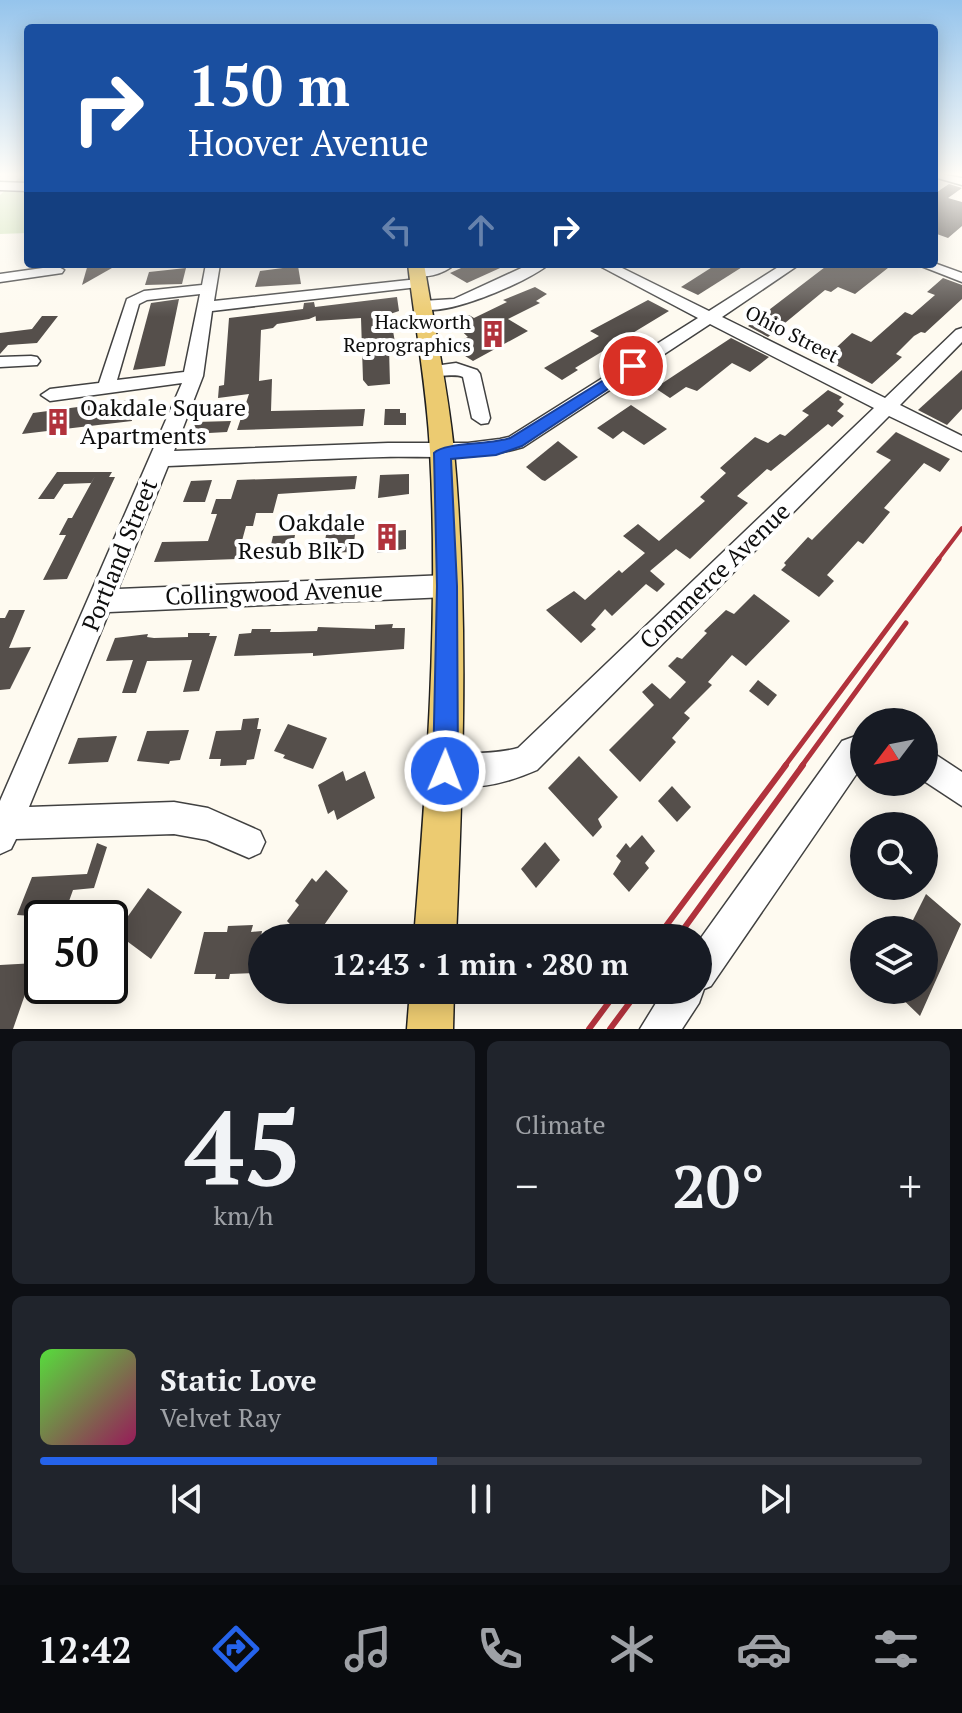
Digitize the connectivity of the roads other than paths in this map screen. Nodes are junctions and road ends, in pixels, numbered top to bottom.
1 (212, 268) edge
2 (533, 268) edge
3 (611, 268) edge
4 (787, 268) edge
5 (934, 268) edge
6 (57, 270) dead end
7 (436, 274) edge
8 (0, 278) edge
9 (962, 278) edge
10 (208, 298) junction
11 (710, 317) junction
12 (962, 333) edge
13 (31, 361) dead end
14 (0, 362) edge
15 (433, 371) junction
16 (194, 376) junction
17 (106, 388) junction
18 (50, 395) dead end
19 (887, 406) junction
20 (481, 418) dead end
21 (962, 444) edge
22 (443, 453) junction
23 (159, 459) junction
24 (447, 586) junction
25 (102, 601) junction
26 (850, 754) edge
27 (445, 771) junction
28 (938, 773) edge
29 (962, 791) edge
30 (3, 830) edge
31 (249, 842) dead end
32 (436, 924) edge
33 (712, 953) edge
34 (431, 1004) edge
35 (676, 1004) edge
36 (430, 1029) edge
37 (659, 1029) edge

1 - 10 street, Portland Street
2 - 7 street
3 - 11 street, Ohio Street
4 - 11 street
5 - 9 street
6 - 8 street
7 - 10 street
7 - 15 main road
10 - 16 street, Portland Street
10 - 17 street
11 - 19 street, Ohio Street
11 - 22 street
12 - 19 street, Commerce Avenue
13 - 14 street
15 - 20 street
15 - 22 main road
16 - 17 street
16 - 23 street, Portland Street
17 - 18 street
19 - 21 street, Ohio Street
19 - 27 street, Commerce Avenue
22 - 23 street
22 - 24 main road
23 - 25 street, Portland Street
24 - 25 street, Collingwood Avenue
24 - 27 main road
25 - 30 street, Portland Street
26 - 33 street
27 - 32 main road
28 - 29 street
30 - 31 street
34 - 36 main road
35 - 37 street

